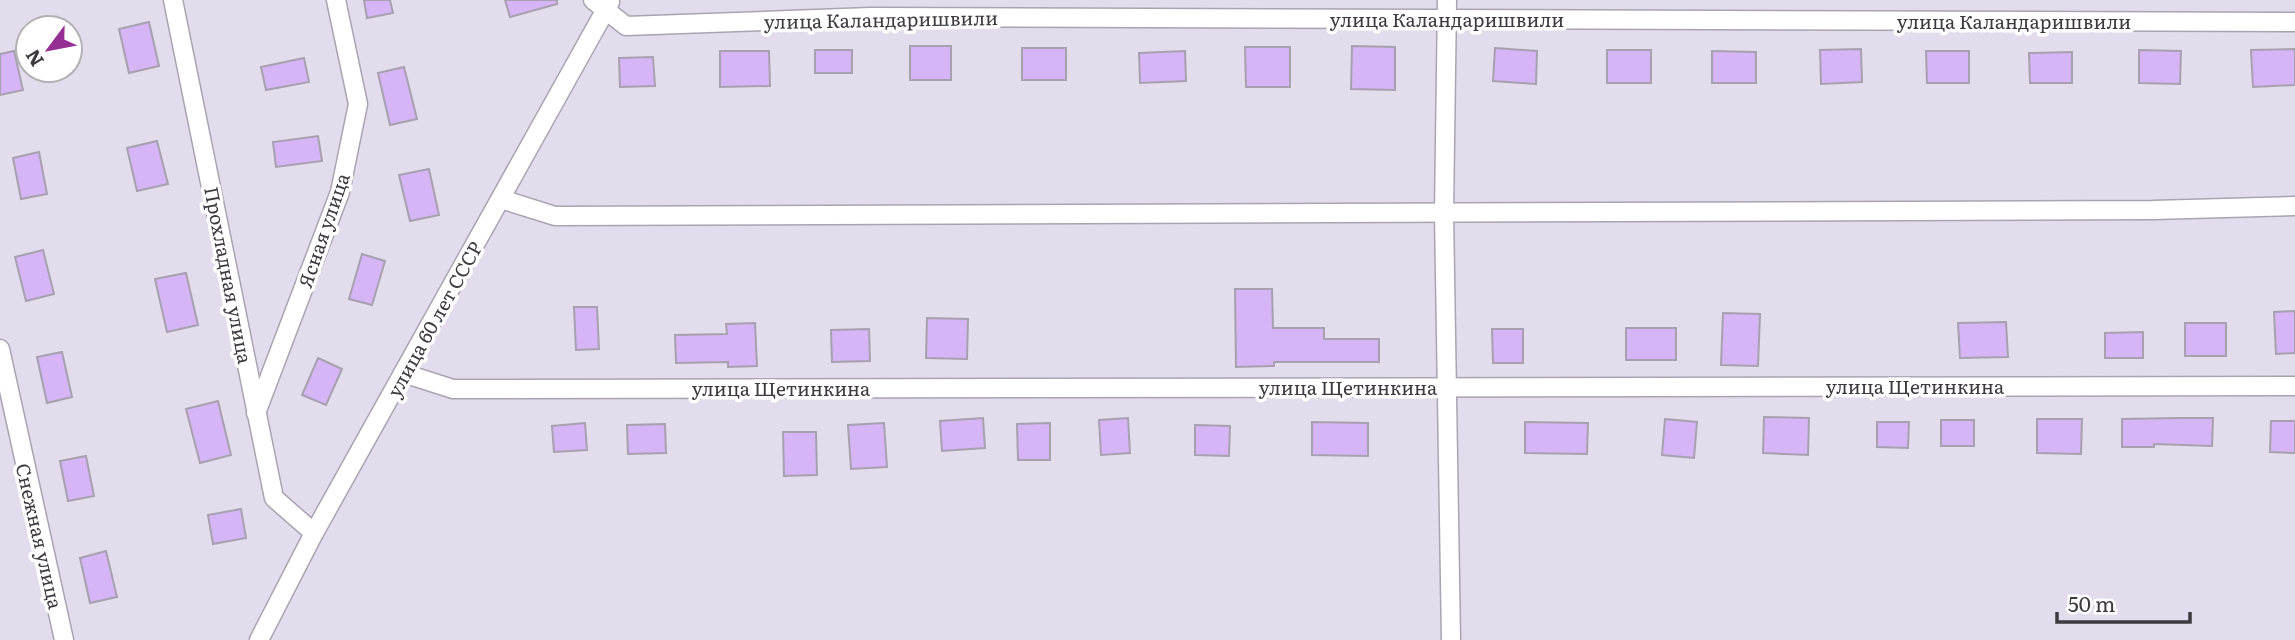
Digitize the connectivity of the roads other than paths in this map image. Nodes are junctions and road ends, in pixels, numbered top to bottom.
1 (173, 0) edge
2 (336, 0) edge
3 (1447, 0) edge
4 (603, 4) edge
5 (1447, 19) junction
6 (2295, 22) edge
7 (500, 199) junction
8 (2295, 206) edge
9 (1444, 214) junction
10 (0, 349) edge
11 (403, 373) junction
12 (1447, 386) junction
13 (2295, 386) edge
14 (256, 413) junction
15 (314, 533) junction
16 (64, 640) edge
17 (259, 640) edge
18 (1451, 640) edge

1 - 14 street, Прохладная улица
2 - 14 street, Ясная улица
3 - 5 street
4 - 5 street, улица Каландаришвили
4 - 7 street, улица 60 лет СССР
5 - 6 street, улица Каландаришвили
5 - 9 street
7 - 9 street
7 - 11 street, улица 60 лет СССР
8 - 9 street
9 - 12 street
10 - 16 street, Снежная улица
11 - 12 street, улица Щетинкина
11 - 15 street, улица 60 лет СССР
12 - 13 street, улица Щетинкина
12 - 18 street
14 - 15 street, Прохладная улица
15 - 17 street, улица 60 лет СССР

